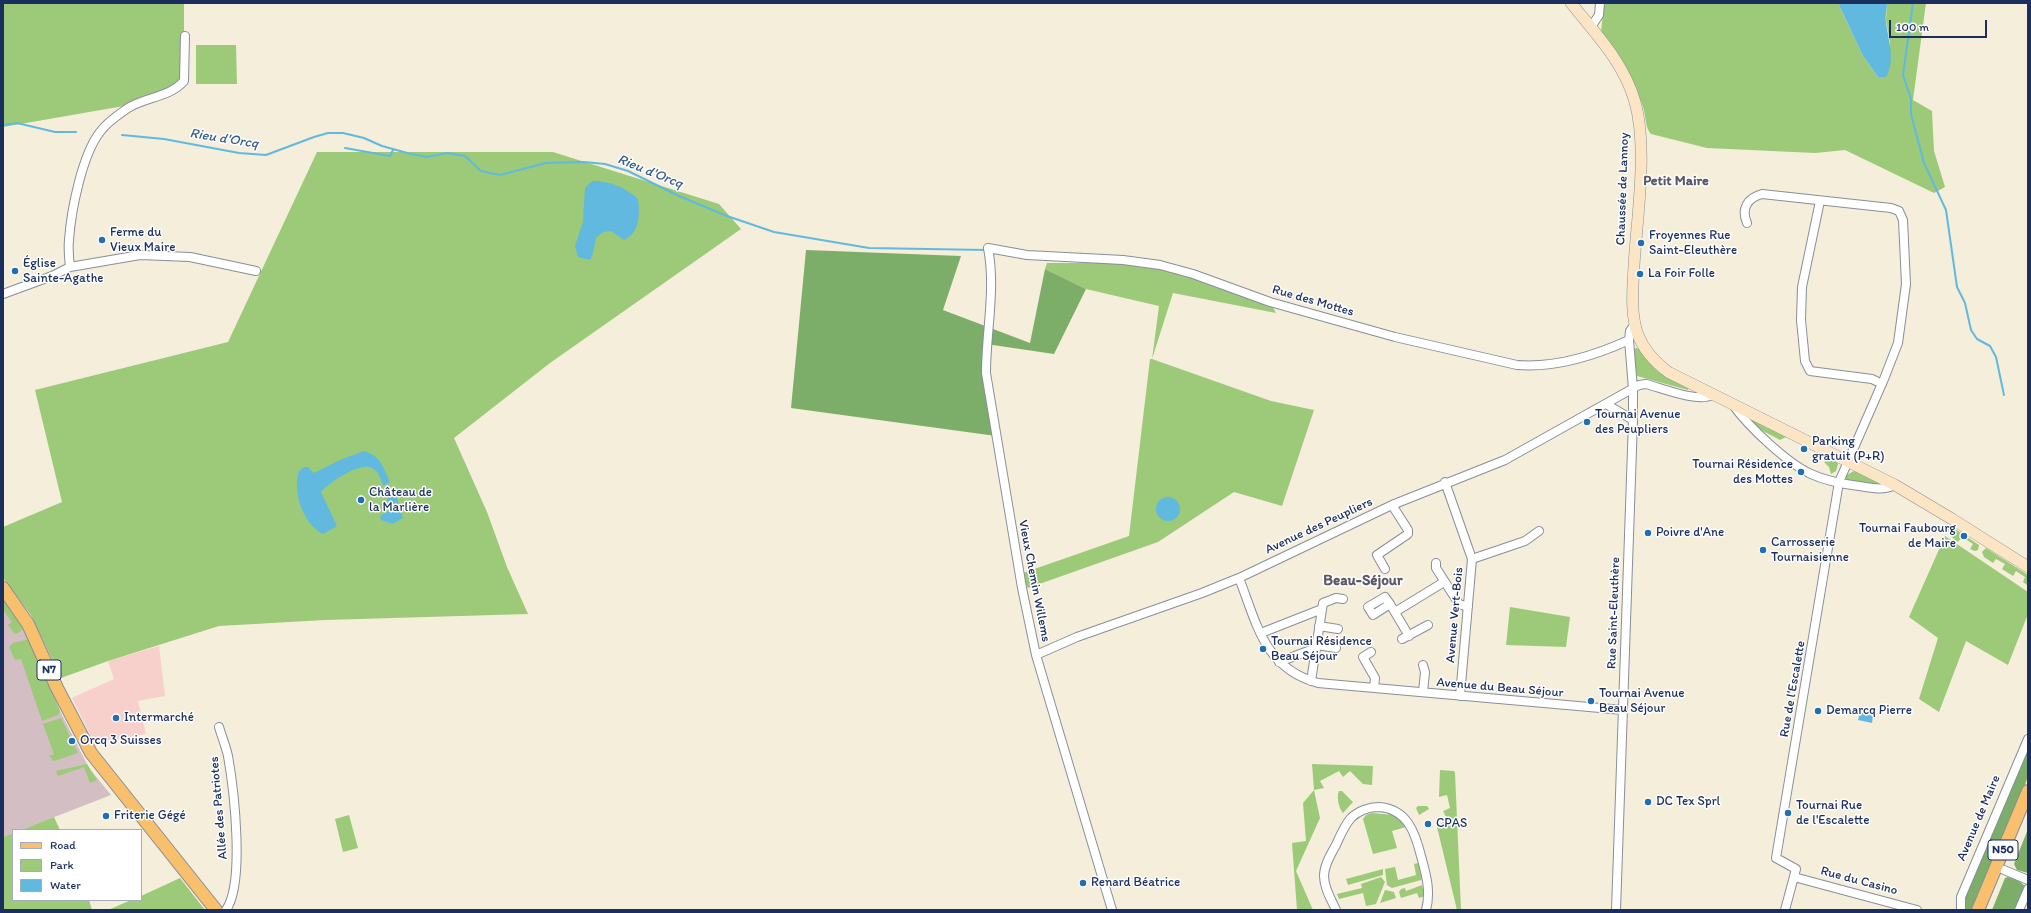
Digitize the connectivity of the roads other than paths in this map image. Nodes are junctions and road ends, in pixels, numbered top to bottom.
1 (1571, 3) edge
2 (1600, 3) edge
3 (1591, 27) junction
4 (185, 36) dead end
5 (1820, 201) junction
6 (1747, 223) dead end
7 (988, 248) joint
8 (70, 267) junction
9 (256, 271) dead end
10 (3, 294) edge
11 (1635, 324) junction
12 (1628, 340) junction
13 (1882, 384) junction
14 (1633, 389) junction
15 (1712, 395) junction
16 (1606, 404) junction
17 (1732, 404) junction
18 (1633, 420) junction
19 (1847, 460) junction
20 (1445, 482) junction
21 (1839, 482) junction
22 (1895, 485) junction
23 (1392, 505) junction
24 (1539, 530) dead end
25 (1472, 559) junction
26 (1436, 563) dead end
27 (2028, 567) edge
28 (1385, 569) dead end
29 (1239, 578) junction
30 (1444, 582) junction
31 (3, 588) edge
32 (1343, 599) dead end
33 (1390, 604) dead end
34 (1468, 607) junction
35 (1322, 609) junction
36 (1394, 612) junction
37 (1428, 625) dead end
38 (1319, 626) junction
39 (1338, 629) dead end
40 (1261, 633) junction
41 (1316, 646) junction
42 (1336, 648) dead end
43 (1371, 652) dead end
44 (1036, 655) junction
45 (1279, 662) junction
46 (1423, 664) dead end
47 (1311, 682) junction
48 (1374, 688) junction
49 (1423, 692) junction
50 (1460, 696) junction
51 (1623, 710) junction
52 (219, 727) dead end
53 (2028, 739) edge
54 (2028, 791) edge
55 (2028, 811) edge
56 (2004, 870) junction
57 (1794, 877) junction
58 (2028, 880) edge
59 (2028, 889) edge
60 (216, 910) edge
61 (226, 910) edge
62 (1112, 910) edge
63 (1336, 910) edge
64 (1426, 910) edge
65 (1616, 910) edge
66 (1785, 910) edge
67 (1917, 910) edge
68 (1961, 910) edge
69 (1978, 910) edge
70 (1987, 910) edge
71 (2019, 910) edge

1 - 3 main road, Chaussée de Lannoy
2 - 3 street
3 - 11 main road, Chaussée de Lannoy
4 - 8 street
5 - 6 street, Rue de l'Escalette
5 - 13 street
5 - 13 street, Rue de l'Escalette
7 - 12 street, Rue des Mottes
7 - 44 street, Vieux Chemin Willems
8 - 9 street
8 - 10 street
11 - 12 street
11 - 15 main road, Chaussée de Lannoy
12 - 14 street, Rue Saint-Eleuthère
13 - 19 street, Rue de l'Escalette
14 - 15 street, Avenue des Peupliers
14 - 16 street, Avenue des Peupliers
14 - 18 street, Rue Saint-Eleuthère
15 - 17 main road, Chaussée de Lannoy
16 - 18 street
16 - 20 street, Avenue des Peupliers
17 - 19 main road, Chaussée de Lannoy
17 - 21 street
18 - 51 street, Rue Saint-Eleuthère
19 - 21 street, Rue de l'Escalette
19 - 22 main road, Chaussée de Lannoy
20 - 23 street, Avenue des Peupliers
20 - 25 street, Avenue Vert-Bois
21 - 22 street
21 - 57 street, Rue de l'Escalette
22 - 27 main road, Chaussée de Lannoy
23 - 28 street
23 - 29 street, Avenue des Peupliers
24 - 25 street, Avenue Vert-Bois
25 - 34 street, Avenue Vert-Bois
26 - 30 street
29 - 40 street, Avenue du Beau Séjour
29 - 44 street, Avenue des Peupliers
30 - 34 street
30 - 36 street
31 - 60 main road, N7
32 - 35 street
33 - 36 street
34 - 50 street, Avenue Vert-Bois
35 - 38 street
35 - 40 street
36 - 37 street
38 - 39 street
38 - 41 street
40 - 45 street, Avenue du Beau Séjour
41 - 42 street
41 - 45 street
41 - 47 street
43 - 48 street
44 - 62 street, Vieux Chemin Willems
45 - 47 street, Avenue du Beau Séjour
46 - 49 street
47 - 48 street, Avenue du Beau Séjour
48 - 49 street, Avenue du Beau Séjour
49 - 50 street, Avenue du Beau Séjour
50 - 51 street, Avenue du Beau Séjour
51 - 65 street, Rue Saint-Eleuthère
52 - 61 street, Allée des Patriotes
53 - 68 street, Avenue de Maire
54 - 69 main road, N50
55 - 56 main road, N50
56 - 58 street
56 - 70 main road, N50
57 - 66 street
57 - 67 street, Rue du Casino
59 - 71 street
63 - 64 street

